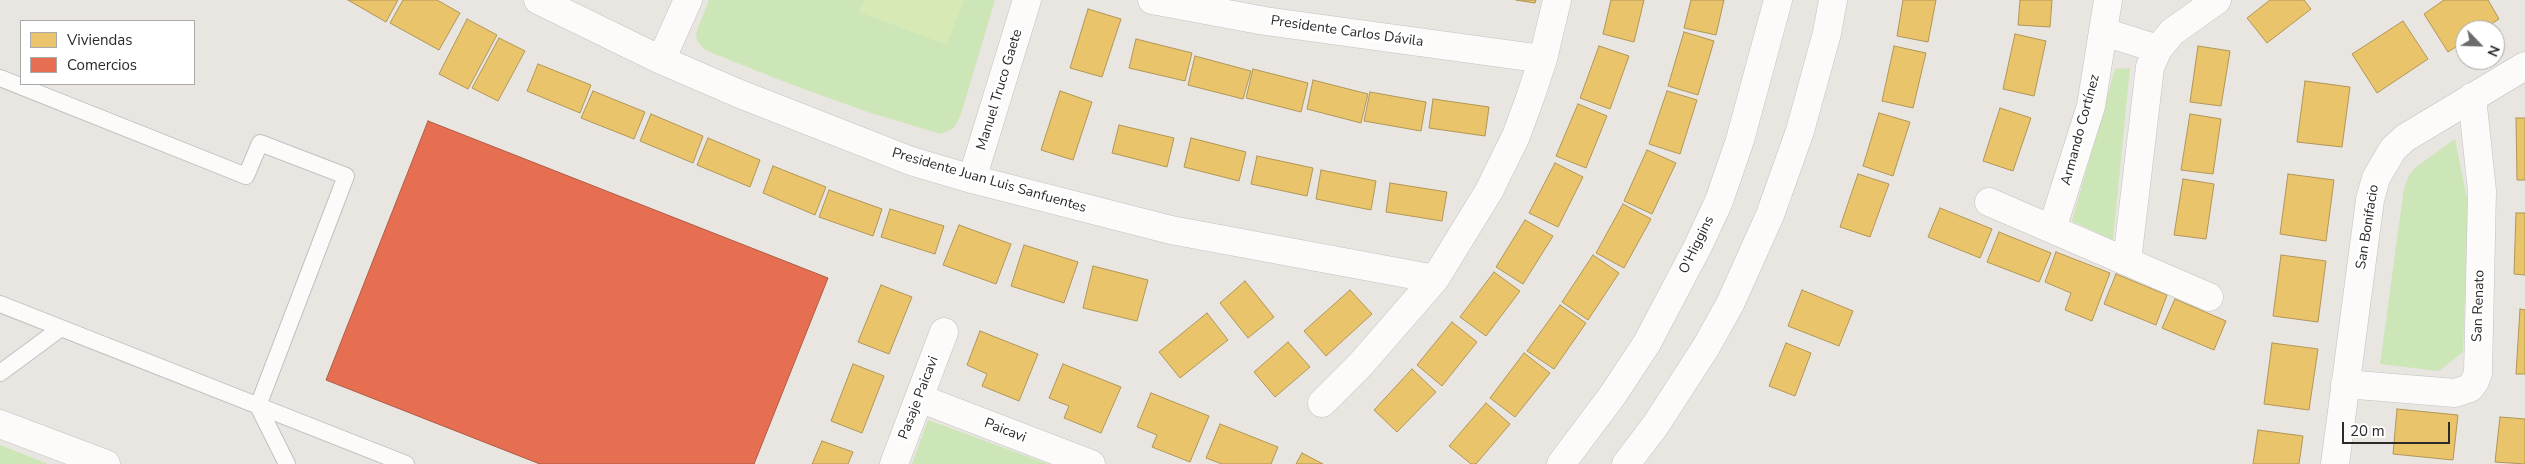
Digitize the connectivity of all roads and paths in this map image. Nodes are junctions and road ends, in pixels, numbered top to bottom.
1 (538, 0) edge
2 (688, 0) edge
3 (1027, 0) edge
4 (1152, 0) edge
5 (1557, 0) edge
6 (1778, 0) edge
7 (1833, 0) edge
8 (2108, 0) edge
9 (2217, 0) edge
10 (2104, 32) junction
11 (2158, 49) junction
12 (1543, 59) junction
13 (661, 60) junction
14 (2525, 66) edge
15 (0, 78) edge
16 (2472, 97) junction
17 (972, 180) junction
18 (1989, 202) dead end
19 (2052, 229) junction
20 (2127, 261) junction
21 (1435, 279) junction
22 (2209, 296) dead end
23 (0, 304) edge
24 (61, 328) junction
25 (944, 332) dead end
26 (0, 373) edge
27 (2345, 384) junction
28 (919, 398) junction
29 (1322, 403) dead end
30 (258, 406) junction
31 (0, 424) edge
32 (106, 464) edge
33 (287, 464) edge
34 (406, 464) edge
35 (894, 464) edge
36 (1091, 464) edge
37 (1561, 464) edge
38 (1626, 464) edge
39 (2335, 464) edge

1 - 13 street, Presidente Juan Luis Sanfuentes
2 - 13 street
3 - 17 street, Manuel Truco Gaete
4 - 12 street, Presidente Carlos Dávila
5 - 12 street
6 - 37 street, O'Higgins
7 - 38 street
8 - 10 street, Armando Cortínez
9 - 11 street
10 - 11 street
10 - 19 street, Armando Cortínez
11 - 20 street
12 - 21 street
13 - 17 street, Presidente Juan Luis Sanfuentes
14 - 16 street, San Bonifacio
15 - 30 lane
16 - 27 street, San Bonifacio
16 - 27 street, San Renato
17 - 21 street, Presidente Juan Luis Sanfuentes
18 - 19 street
19 - 20 street
20 - 22 street
21 - 29 street
23 - 24 lane
24 - 26 lane
24 - 30 lane
25 - 28 street, Pasaje Paicavi
27 - 39 street, San Bonifacio
28 - 35 street, Pasaje Paicavi
28 - 36 street, Paicavi
30 - 33 lane
30 - 34 lane
31 - 32 street

